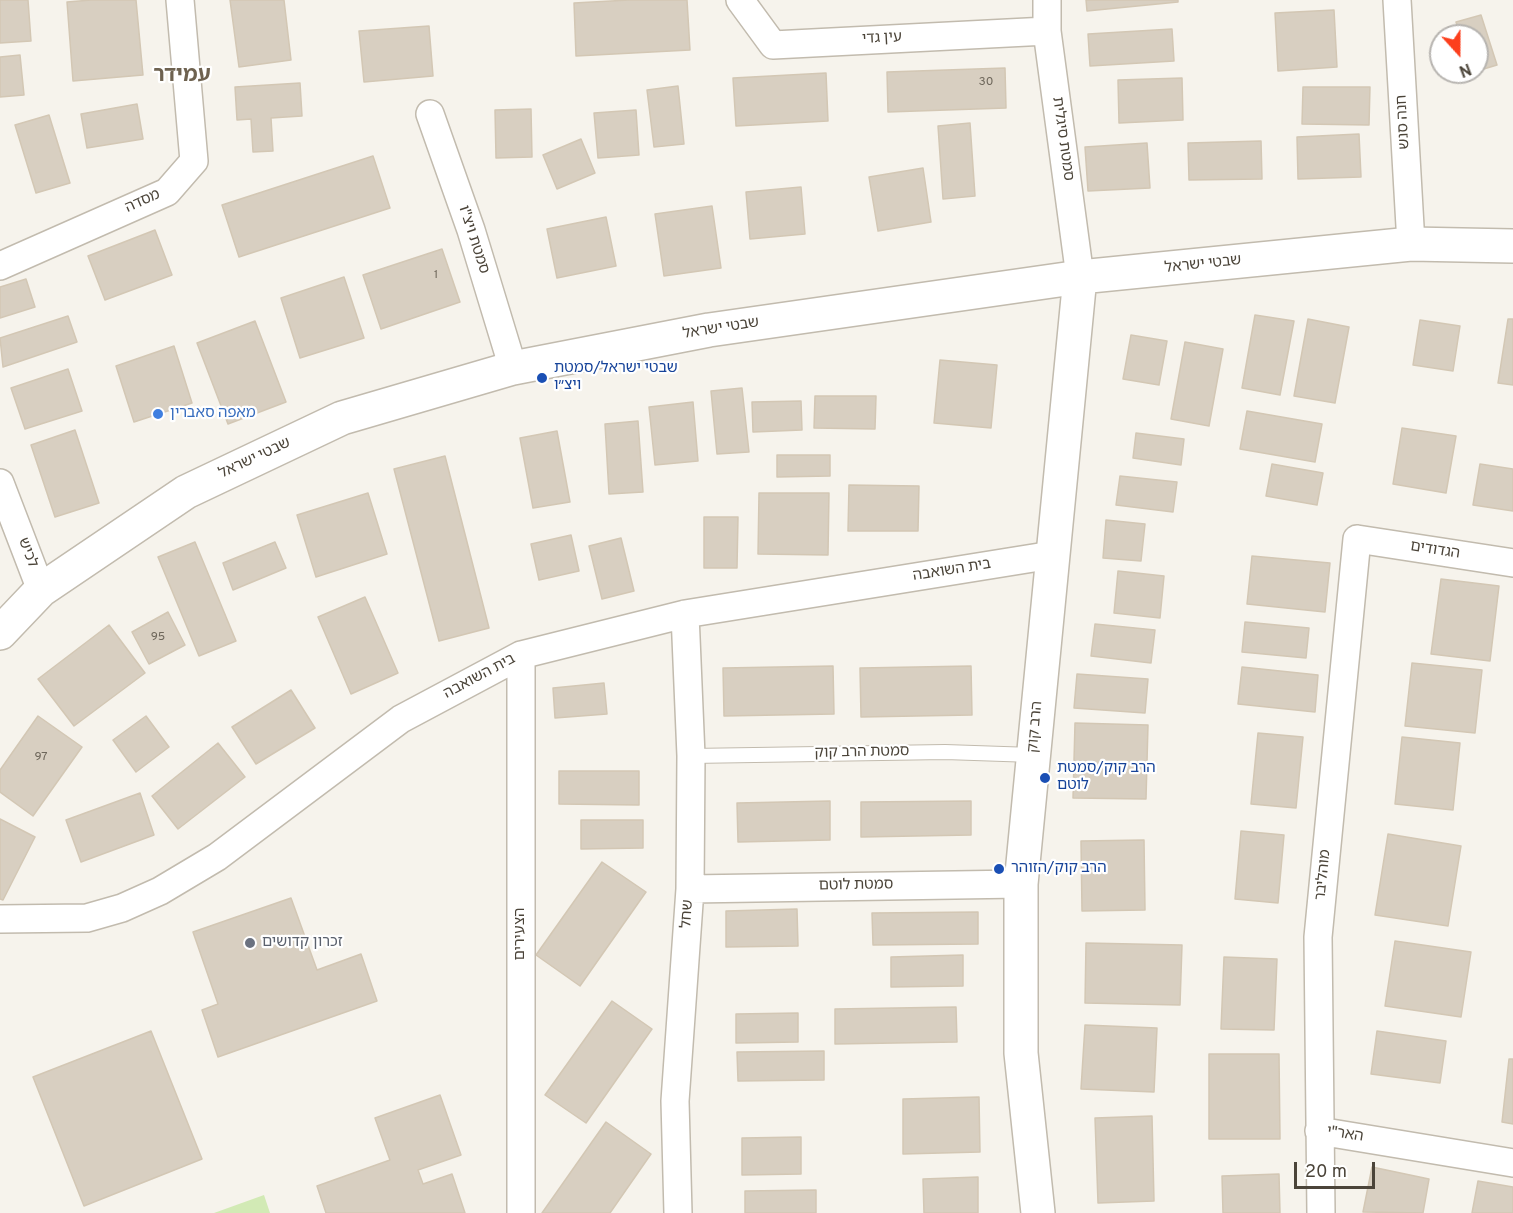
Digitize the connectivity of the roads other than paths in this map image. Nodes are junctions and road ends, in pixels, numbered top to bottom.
1 (180, 0) edge
2 (740, 0) edge
3 (1047, 0) edge
4 (1397, 0) edge
5 (1047, 31) junction
6 (430, 114) dead end
7 (1411, 244) junction
8 (1513, 246) edge
9 (0, 266) edge
10 (1080, 277) junction
11 (513, 368) junction
12 (0, 483) edge
13 (1357, 539) joint
14 (1052, 555) junction
15 (1513, 563) edge
16 (41, 590) junction
17 (685, 614) junction
18 (0, 633) edge
19 (521, 655) junction
20 (1033, 755) junction
21 (691, 756) junction
22 (1021, 884) junction
23 (690, 889) junction
24 (0, 919) edge
25 (1319, 1131) junction
26 (1513, 1163) edge
27 (521, 1213) edge
28 (678, 1213) edge
29 (1038, 1213) edge
30 (1321, 1213) edge

1 - 9 street, מסדה
2 - 5 street, עין גדי
3 - 5 street, סמטת סיגלית
4 - 7 street, חנה סנש
5 - 10 street, סמטת סיגלית
6 - 11 street, סמטת ויצ"ו
7 - 8 street, שבטי ישראל
7 - 10 street, שבטי ישראל
10 - 11 street, שבטי ישראל
10 - 14 street, הרב קוק
11 - 16 street, שבטי ישראל
12 - 16 street, לכיש
13 - 15 street, הגדודים
13 - 25 street, מוהליבר
14 - 17 street, בית השואבה
14 - 20 street, הרב קוק
16 - 18 street, שבטי ישראל
17 - 19 street, בית השואבה
17 - 21 street, שחל
19 - 24 street, בית השואבה
19 - 27 street, הצעירים
20 - 21 lane, סמטת הרב קוק
20 - 22 street, הרב קוק
21 - 23 street, שחל
22 - 23 street, סמטת לוטם
22 - 29 street, הרב קוק
23 - 28 street, שחל
25 - 26 street, האר"י
25 - 30 street, מוהליבר

